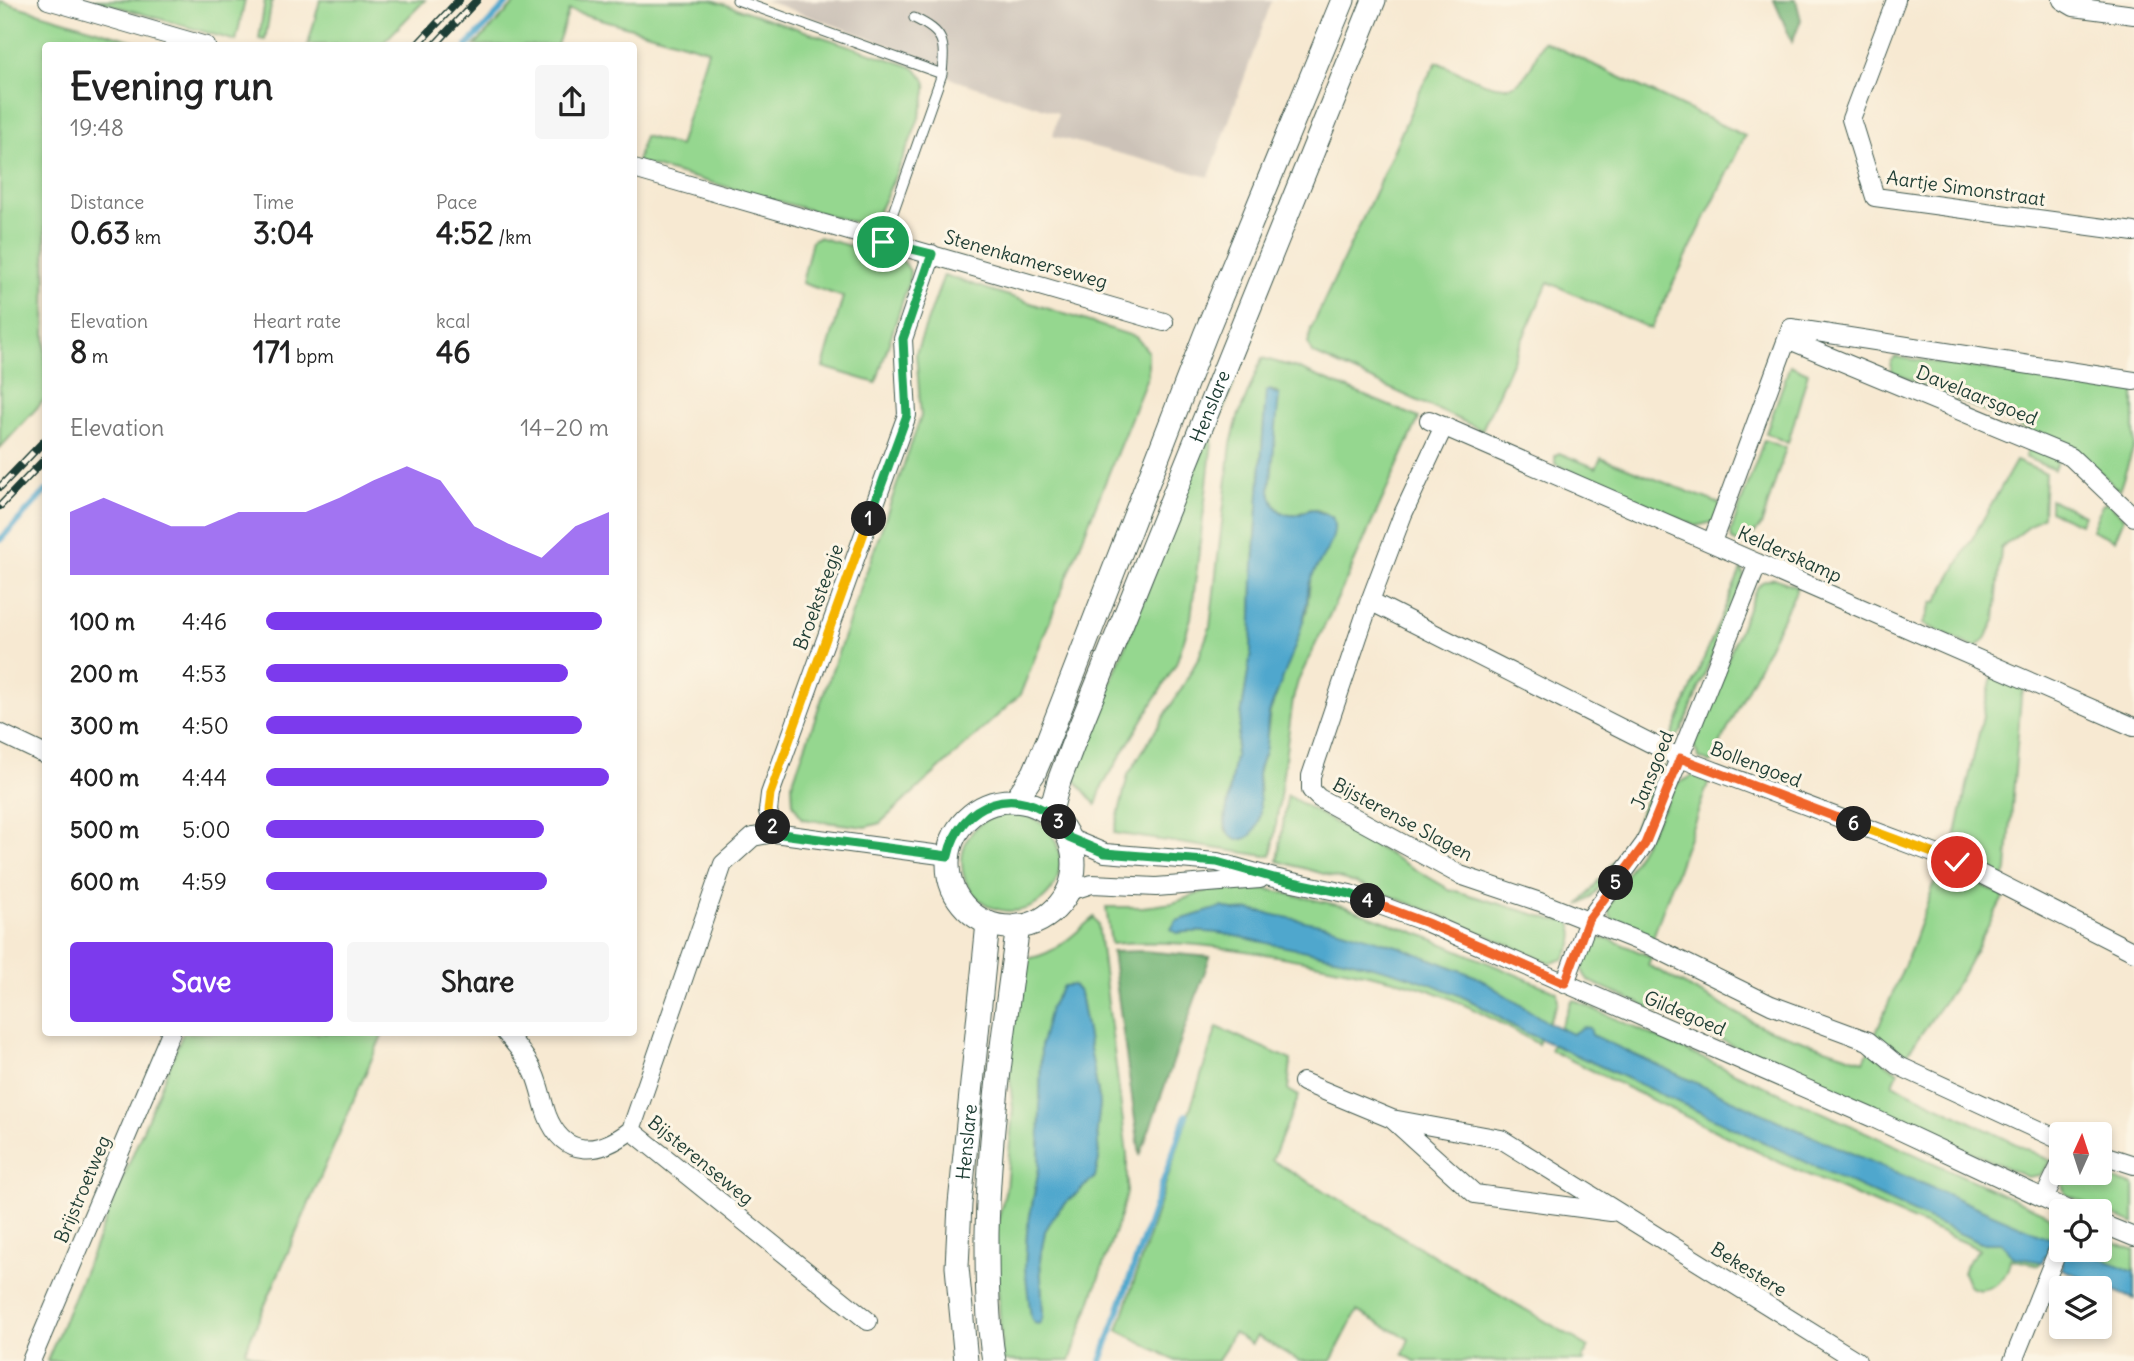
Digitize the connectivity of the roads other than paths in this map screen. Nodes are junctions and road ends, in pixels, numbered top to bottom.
1 (48, 0) edge
2 (737, 0) edge
3 (1343, 0) edge
4 (1374, 0) edge
5 (1896, 0) edge
6 (2062, 0) edge
7 (2134, 15) edge
8 (914, 18) dead end
9 (192, 42) edge
10 (942, 74) junction
11 (637, 170) edge
12 (2134, 232) edge
13 (883, 242) junction
14 (932, 254) junction
15 (1164, 322) dead end
16 (1787, 339) junction
17 (2134, 381) edge
18 (1437, 423) joint
19 (2134, 517) edge
20 (1712, 542) junction
21 (1758, 563) junction
22 (1370, 601) junction
23 (2134, 727) edge
24 (0, 733) edge
25 (42, 753) edge
26 (1680, 758) junction
27 (1015, 801) junction
28 (1050, 814) junction
29 (774, 833) junction
30 (1069, 838) junction
31 (948, 856) junction
32 (1274, 878) junction
33 (1068, 892) junction
34 (1588, 920) junction
35 (988, 923) junction
36 (1018, 926) junction
37 (2134, 952) edge
38 (1565, 983) junction
39 (169, 1036) edge
40 (508, 1036) edge
41 (1303, 1082) dead end
42 (1392, 1119) junction
43 (631, 1130) junction
44 (2049, 1135) edge
45 (2112, 1158) edge
46 (2134, 1165) edge
47 (2050, 1185) edge
48 (2044, 1198) junction
49 (2049, 1200) edge
50 (1619, 1213) junction
51 (2112, 1228) edge
52 (2134, 1237) edge
53 (2053, 1262) edge
54 (868, 1321) dead end
55 (31, 1361) edge
56 (966, 1361) edge
57 (994, 1361) edge
58 (1857, 1361) edge
59 (2013, 1361) edge

1 - 9 street
2 - 10 lane
3 - 27 street, Henslare
4 - 28 street, Henslare
5 - 12 street, Aartje Simonstraat
6 - 7 street
8 - 10 lane
10 - 13 lane
11 - 13 street, Stenenkamerseweg
13 - 14 street, Stenenkamerseweg
14 - 15 street, Stenenkamerseweg
14 - 29 street, Broeksteegje
16 - 17 street, Davelaarsgoed
16 - 19 street, Davelaarsgoed
16 - 20 street
18 - 20 street, Kelderskamp
18 - 22 street, Bijsterense Slagen
20 - 21 street, Kelderskamp
21 - 23 street, Kelderskamp
21 - 26 street, Jansgoed
22 - 26 street, Bollengoed
22 - 34 street, Bijsterense Slagen
24 - 25 street
26 - 34 street, Jansgoed
26 - 37 street, Bollengoed
27 - 28 street
27 - 31 street
28 - 30 street
29 - 31 street
29 - 43 street
30 - 32 street, Gildegoed
30 - 33 street
31 - 35 street
32 - 33 street, Gildegoed
32 - 38 street, Gildegoed
33 - 36 street
34 - 38 street, Jansgoed
34 - 44 street, Bijsterense Slagen
35 - 36 street
35 - 56 street, Henslare
36 - 57 street, Henslare
38 - 48 street, Gildegoed
39 - 55 street, Brijstroetweg
40 - 43 street, Bijsterenseweg
41 - 42 street, Bekestere
42 - 50 street, Bekestere
42 - 50 street, Bekestere
43 - 54 street, Bijsterenseweg
45 - 46 street
47 - 48 street
48 - 49 street, Gildegoed
50 - 58 street, Bekestere
51 - 52 street
53 - 59 street

